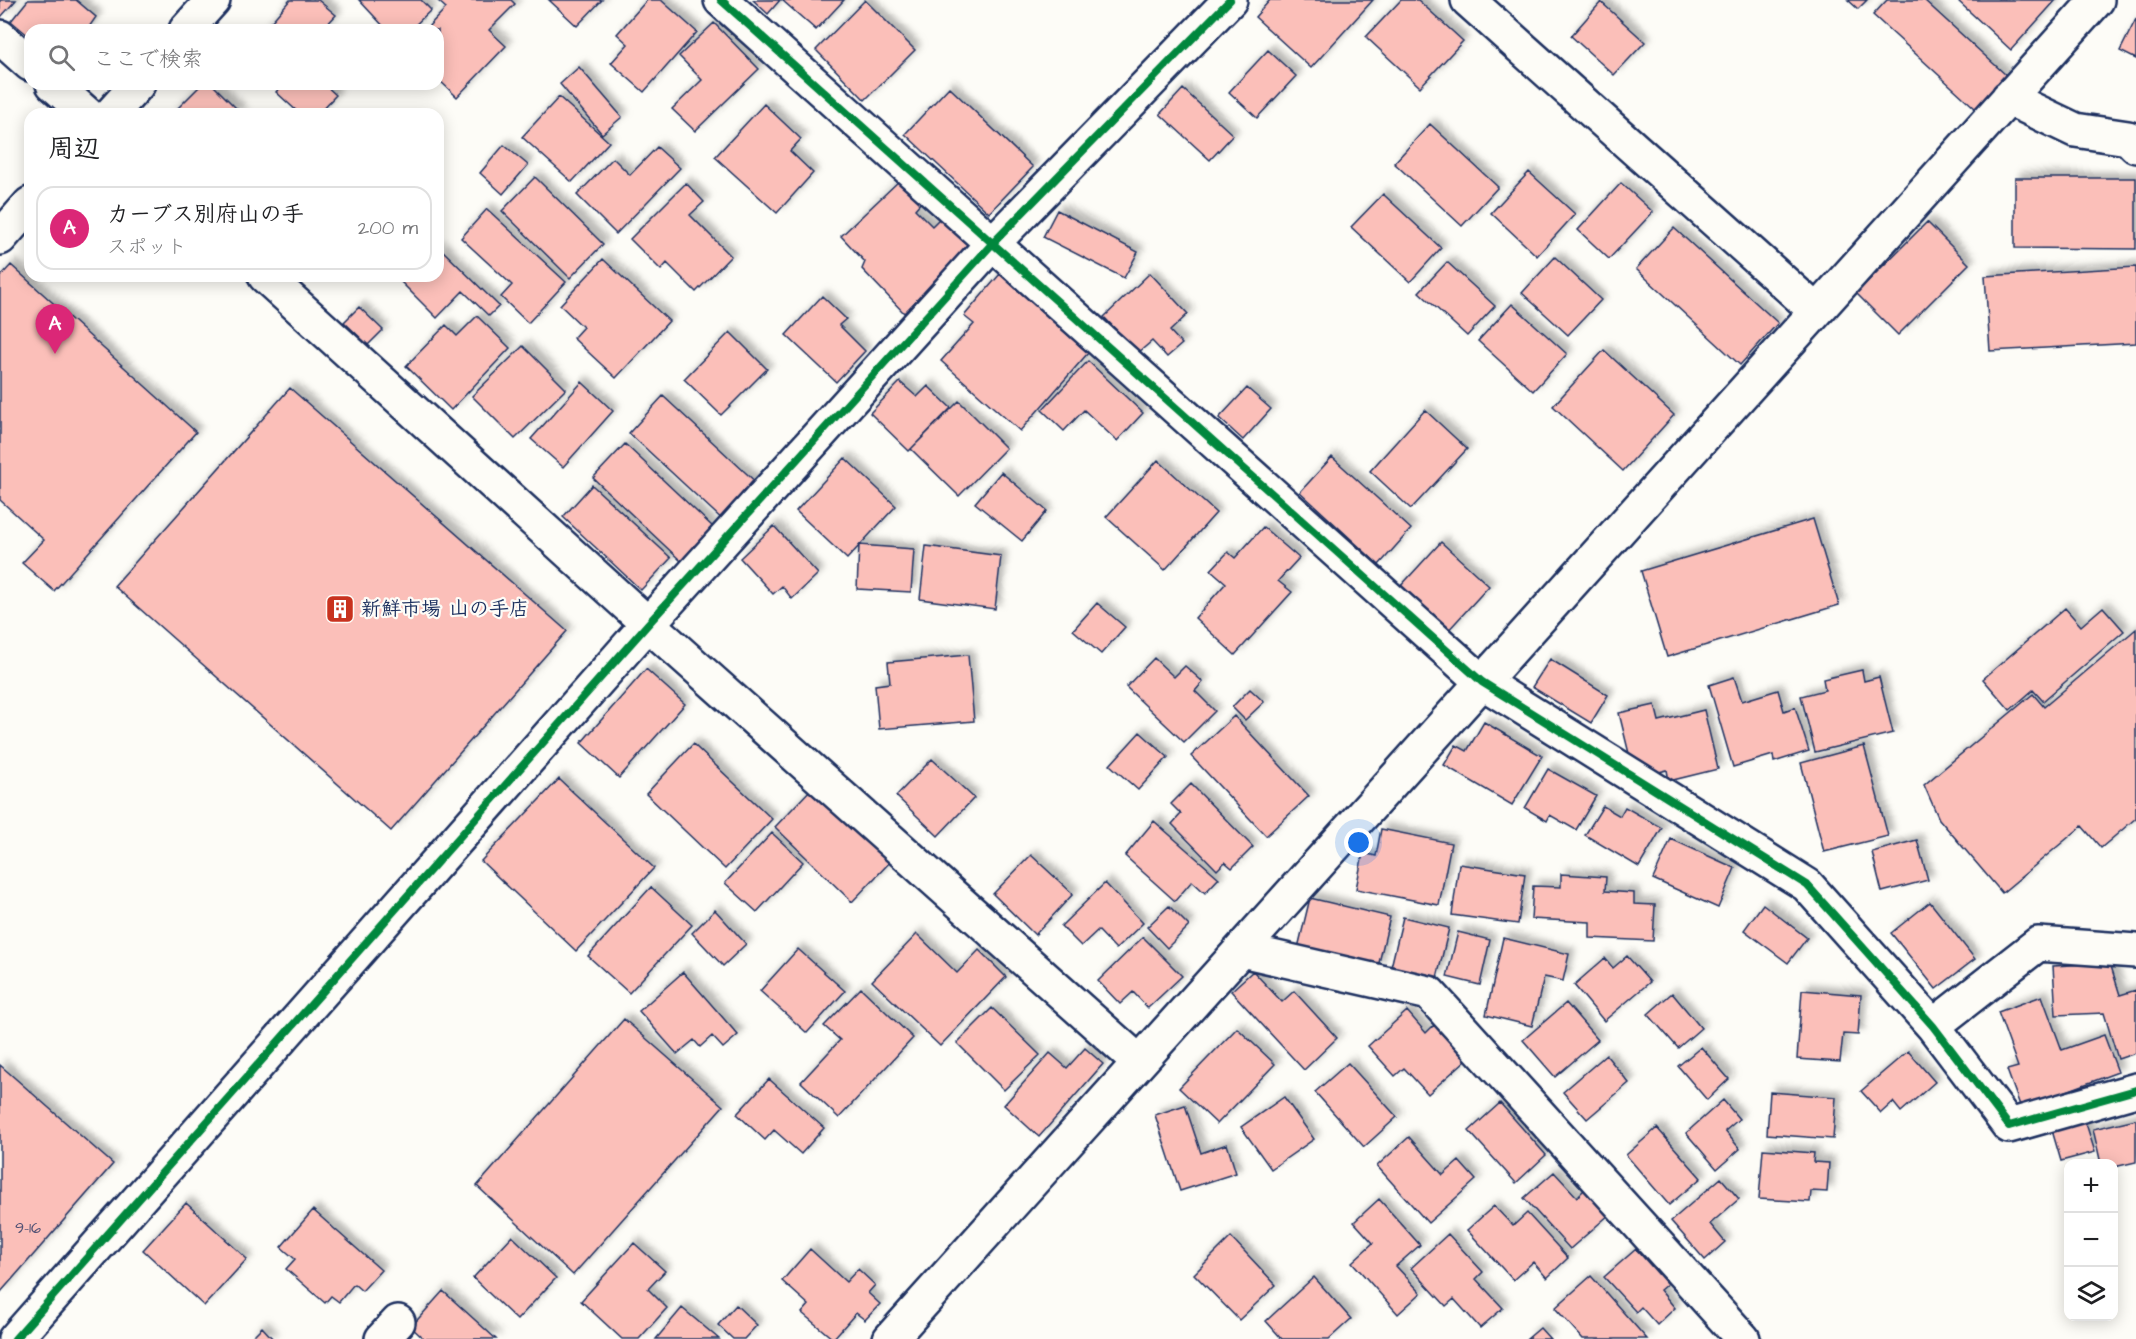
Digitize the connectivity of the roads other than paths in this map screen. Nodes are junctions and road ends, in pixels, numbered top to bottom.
1 (213, 0) edge
2 (721, 0) edge
3 (1230, 0) edge
4 (1468, 0) edge
5 (2097, 0) edge
6 (191, 24) edge
7 (0, 37) edge
8 (24, 59) edge
9 (60, 90) edge
10 (133, 90) edge
11 (2008, 98) junction
12 (80, 108) edge
13 (116, 108) edge
14 (2136, 146) edge
15 (24, 211) edge
16 (0, 238) edge
17 (992, 244) junction
18 (272, 282) edge
19 (1815, 311) junction
20 (648, 624) junction
21 (1482, 682) junction
22 (1241, 950) junction
23 (2136, 951) edge
24 (1933, 1026) junction
25 (1139, 1062) junction
26 (2136, 1090) edge
27 (15, 1339) edge
28 (890, 1339) edge
29 (1743, 1339) edge

1 - 6 street
2 - 17 street
3 - 17 street
4 - 19 street
5 - 11 street
7 - 8 street
9 - 12 street
10 - 13 street
11 - 14 street
11 - 19 street
15 - 16 street
17 - 20 street
17 - 21 street
18 - 20 street
19 - 21 street
20 - 25 street
20 - 27 street
21 - 22 street
21 - 24 street
22 - 25 street
22 - 29 street
23 - 24 street
24 - 26 street
25 - 28 street

